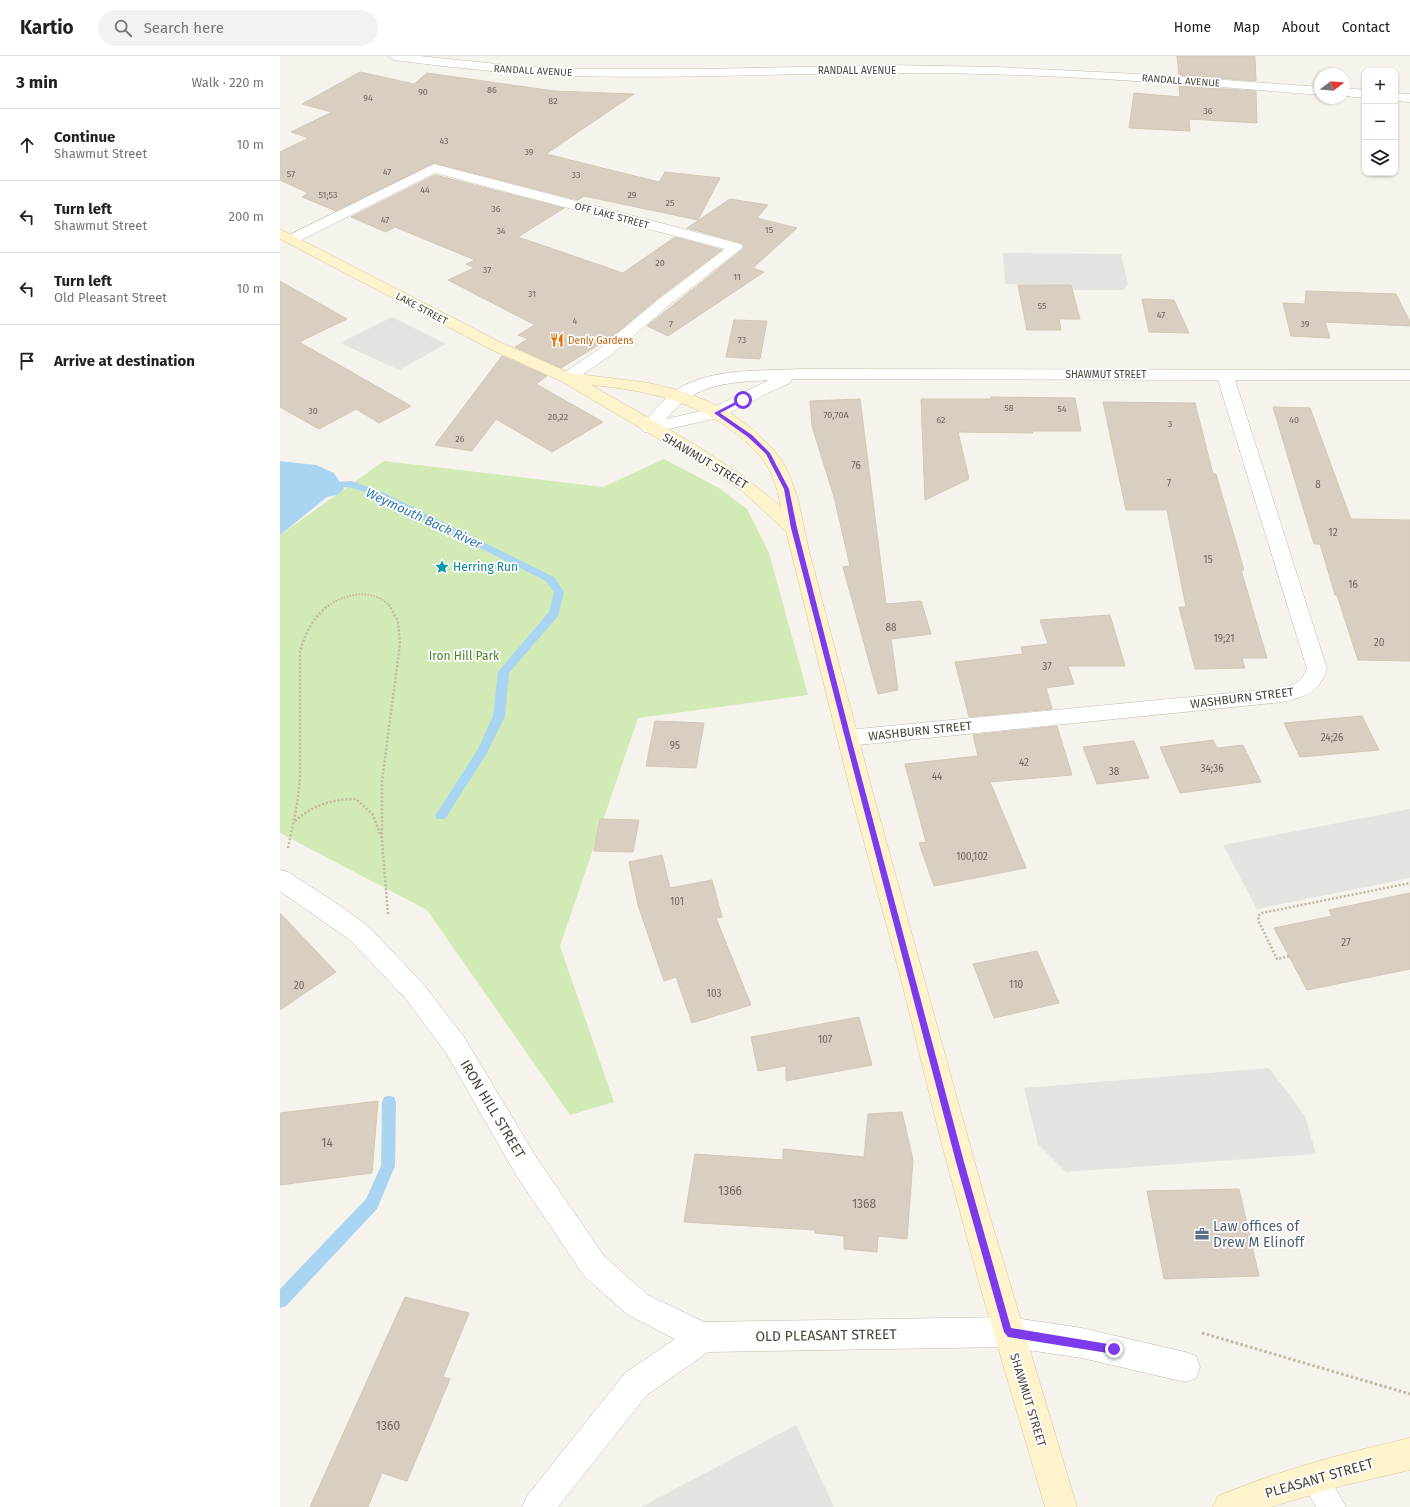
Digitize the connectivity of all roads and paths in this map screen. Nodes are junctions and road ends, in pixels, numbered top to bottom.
1 (394, 56) edge
2 (1314, 90) edge
3 (1350, 93) edge
4 (1362, 94) edge
5 (1398, 97) edge
6 (1410, 98) edge
7 (286, 236) edge
8 (802, 374) junction
9 (1410, 374) edge
10 (1225, 375) junction
11 (567, 378) junction
12 (680, 395) junction
13 (701, 404) joint
14 (716, 413) junction
15 (650, 428) junction
16 (794, 528) junction
17 (848, 738) junction
18 (294, 821) junction
19 (382, 842) junction
20 (280, 880) edge
21 (1410, 883) edge
22 (1289, 956) dead end
23 (390, 964) junction
24 (1008, 1332) junction
25 (1195, 1332) dead end
26 (703, 1337) junction
27 (1185, 1367) dead end
28 (1410, 1394) edge
29 (1410, 1454) edge
30 (1314, 1478) junction
31 (538, 1507) edge
32 (1061, 1507) edge
33 (1229, 1507) edge
34 (1332, 1507) edge

1 - 2 street, RANDALL AVENUE
3 - 4 street
5 - 6 street
7 - 11 street, LAKE STREET
7 - 11 street, OFF LAKE STREET
8 - 10 street, SHAWMUT STREET
8 - 12 street, SHAWMUT STREET
8 - 14 street, SHAWMUT STREET
9 - 10 street, SHAWMUT STREET
10 - 17 street, WASHBURN STREET
11 - 12 street, LAKE STREET
11 - 15 street, LAKE STREET
12 - 13 street, LAKE STREET
12 - 15 street, SHAWMUT STREET
13 - 14 street, SHAWMUT STREET
14 - 15 street, SHAWMUT STREET
14 - 16 street, SHAWMUT STREET
15 - 16 street, SHAWMUT STREET
16 - 17 street, SHAWMUT STREET
17 - 24 street, SHAWMUT STREET
18 - 19 path
18 - 19 path
18 - 20 path
19 - 23 path
20 - 23 street, IRON HILL STREET
21 - 22 path
23 - 26 street, IRON HILL STREET
24 - 26 street, OLD PLEASANT STREET
24 - 27 street, OLD PLEASANT STREET
24 - 32 street, SHAWMUT STREET
25 - 28 path
26 - 31 street
29 - 30 street, PLEASANT STREET
30 - 33 street, PLEASANT STREET
30 - 34 lane

